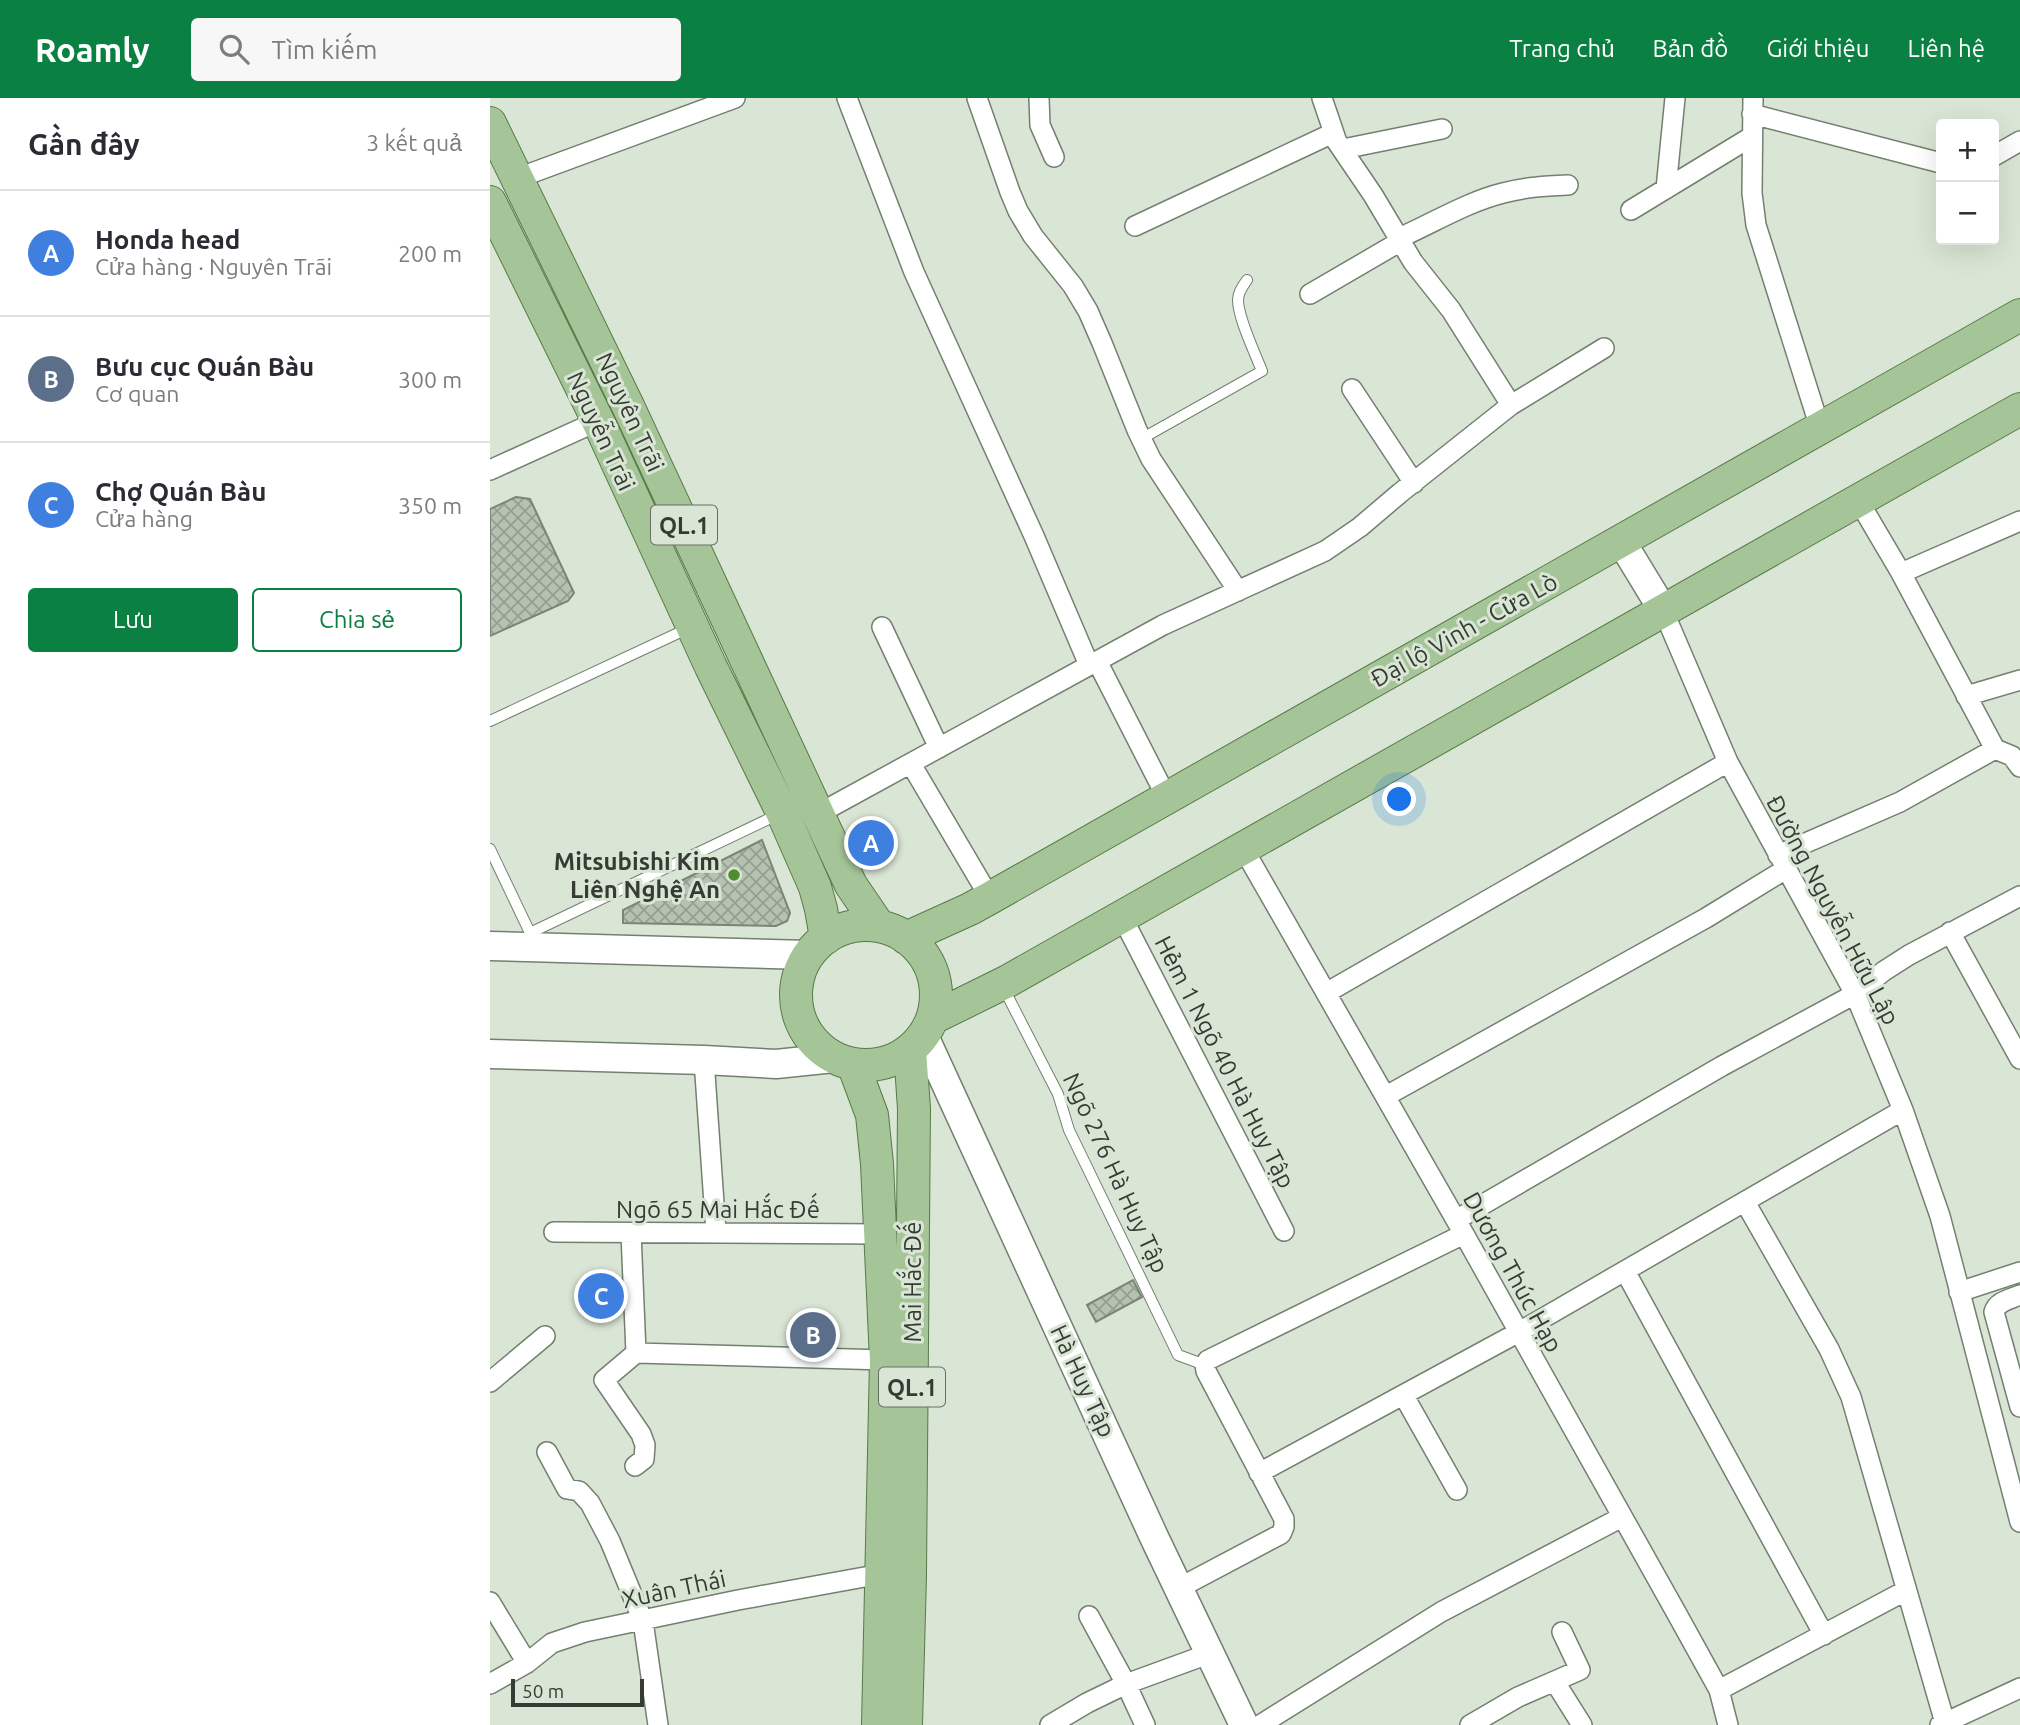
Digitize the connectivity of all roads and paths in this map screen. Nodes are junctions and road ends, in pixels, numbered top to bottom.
1 (735, 98) edge
2 (846, 98) edge
3 (977, 98) edge
4 (1040, 98) edge
5 (1322, 98) edge
6 (1675, 98) edge
7 (1752, 106) edge
8 (490, 123) edge
9 (1442, 128) dead end
10 (1751, 137) junction
11 (1338, 141) junction
12 (2020, 141) edge
13 (1999, 153) edge
14 (1054, 157) dead end
15 (1936, 161) edge
16 (518, 178) junction
17 (1568, 186) dead end
18 (1666, 189) junction
19 (490, 204) edge
20 (1632, 210) dead end
21 (1135, 226) dead end
22 (1400, 239) junction
23 (1247, 280) dead end
24 (1310, 294) dead end
25 (2020, 315) edge
26 (1605, 348) dead end
27 (1352, 389) dead end
28 (1511, 405) junction
29 (628, 407) junction
30 (2020, 409) edge
31 (598, 421) junction
32 (1820, 428) junction
33 (1141, 439) junction
34 (490, 470) edge
35 (1414, 483) junction
36 (1858, 500) junction
37 (2020, 521) edge
38 (1621, 541) junction
39 (1901, 573) junction
40 (1238, 591) junction
41 (1663, 610) junction
42 (693, 626) junction
43 (882, 627) dead end
44 (1093, 663) junction
45 (2020, 680) edge
46 (1966, 696) junction
47 (490, 721) edge
48 (939, 748) junction
49 (1995, 749) junction
50 (1728, 762) junction
51 (911, 764) junction
52 (2020, 767) edge
53 (1167, 798) junction
54 (782, 813) junction
55 (818, 814) junction
56 (490, 849) edge
57 (1243, 849) junction
58 (1782, 862) junction
59 (2020, 896) edge
60 (990, 898) junction
61 (1122, 917) junction
62 (892, 932) junction
63 (1950, 932) junction
64 (533, 940) junction
65 (490, 946) edge
66 (817, 947) junction
67 (1002, 985) junction
68 (1326, 993) junction
69 (1855, 994) junction
70 (922, 1034) junction
71 (490, 1054) edge
72 (2020, 1059) edge
73 (704, 1060) junction
74 (844, 1061) junction
75 (1386, 1096) junction
76 (1903, 1110) junction
77 (1745, 1202) junction
78 (1460, 1227) junction
79 (1284, 1231) dead end
80 (554, 1232) dead end
81 (716, 1232) junction
82 (631, 1233) junction
83 (881, 1234) junction
84 (1625, 1271) junction
85 (2020, 1272) edge
86 (1959, 1292) junction
87 (2020, 1295) edge
88 (1519, 1332) junction
89 (545, 1336) dead end
90 (636, 1353) junction
91 (886, 1360) junction
92 (1205, 1365) junction
93 (490, 1382) edge
94 (1404, 1396) junction
95 (2020, 1407) edge
96 (547, 1452) dead end
97 (635, 1466) dead end
98 (1259, 1473) junction
99 (1457, 1490) dead end
100 (2019, 1514) edge
101 (1622, 1517) junction
102 (881, 1574) junction
103 (1179, 1588) junction
104 (1905, 1591) junction
105 (490, 1602) edge
106 (1088, 1616) dead end
107 (643, 1621) junction
108 (1562, 1632) dead end
109 (1824, 1635) junction
110 (1211, 1653) junction
111 (527, 1662) junction
112 (1555, 1682) junction
113 (490, 1684) edge
114 (1126, 1684) junction
115 (2020, 1688) edge
116 (1719, 1690) junction
117 (1943, 1724) edge
118 (658, 1725) edge
119 (878, 1725) edge
120 (906, 1725) edge
121 (1050, 1725) edge
122 (1145, 1725) edge
123 (1244, 1725) edge
124 (1260, 1725) edge
125 (1470, 1725) edge
126 (1582, 1725) edge
127 (1728, 1725) edge

1 - 16 street
2 - 44 street
3 - 33 street
4 - 14 street
5 - 11 street
6 - 18 street
7 - 10 street
7 - 15 street
8 - 16 main road, Nguyên Trãi / QL.1
9 - 11 street
10 - 18 street
10 - 32 street
11 - 21 street
11 - 22 street
12 - 13 street
16 - 29 main road, Nguyên Trãi / QL.1
17 - 22 street
18 - 20 street
19 - 31 main road, Nguyễn Trãi / QL.1
22 - 24 street
22 - 28 street
23 - 33 lane
25 - 32 main road, Đại lộ Vinh - Cửa Lò
26 - 28 street
27 - 35 street
28 - 35 street
29 - 31 main road
29 - 55 main road, Nguyên Trãi / QL.1
30 - 36 main road
31 - 34 street
31 - 42 main road, Nguyễn Trãi / QL.1
32 - 38 main road, Đại lộ Vinh - Cửa Lò
33 - 40 street
35 - 40 street
36 - 39 street
36 - 41 main road
37 - 39 street
38 - 41 main road
38 - 53 main road, Đại lộ Vinh - Cửa Lò
39 - 46 street
40 - 44 street
41 - 50 street, Đường Nguyễn Hữu Lập
41 - 57 main road
42 - 47 lane
42 - 54 main road, Nguyễn Trãi / QL.1
43 - 48 street
44 - 48 street
44 - 53 street
45 - 46 street
46 - 49 street
48 - 51 street
49 - 52 street
49 - 58 street
50 - 58 street, Đường Nguyễn Hữu Lập
50 - 68 street
51 - 55 street
51 - 60 street
53 - 60 main road, Đại lộ Vinh - Cửa Lò
54 - 64 lane
54 - 66 main road, QL.1
55 - 62 main road, Nguyên Trãi / QL.1
56 - 64 lane
57 - 61 main road
57 - 68 street, Dương Thúc Hạp
58 - 69 street, Đường Nguyễn Hữu Lập
58 - 75 street
59 - 63 street
60 - 62 main road, Đại lộ Vinh - Cửa Lò
61 - 67 main road
61 - 79 street, Hẻm 1 Ngõ 40 Hà Huy Tập
62 - 66 main road
62 - 70 main road, QL.1
63 - 69 street
63 - 72 street
64 - 65 main road
64 - 66 main road
66 - 74 main road, QL.1
67 - 70 main road
67 - 92 lane, Ngõ 276 Hà Huy Tập
68 - 75 street, Dương Thúc Hạp
69 - 76 street, Đường Nguyễn Hữu Lập
69 - 78 street
70 - 74 main road
70 - 103 main road, Hà Huy Tập
70 - 120 main road, Mai Hắc Đế / QL.1
71 - 73 main road
73 - 74 main road
73 - 81 street
74 - 83 main road, Mai Hắc Đế / QL.1
75 - 78 street, Dương Thúc Hạp
76 - 77 street
76 - 86 street, Đường Nguyễn Hữu Lập
77 - 84 street
77 - 104 street
78 - 88 street, Dương Thúc Hạp
78 - 92 street
80 - 82 street, Ngõ 65 Mai Hắc Đế
81 - 82 street, Ngõ 65 Mai Hắc Đế
81 - 83 street, Ngõ 65 Mai Hắc Đế
82 - 90 street
83 - 91 main road, Mai Hắc Đế / QL.1
84 - 88 street
84 - 109 street
85 - 86 street
86 - 100 street, Đường Nguyễn Hữu Lập
87 - 95 street
88 - 94 street
88 - 101 street, Dương Thúc Hạp
89 - 93 street
90 - 91 street
90 - 97 street
91 - 102 main road, Mai Hắc Đế / QL.1
92 - 98 street
94 - 98 street
94 - 99 street
96 - 107 street
98 - 103 street
101 - 116 street, Dương Thúc Hạp
101 - 124 street
102 - 107 street, Xuân Thái
102 - 119 main road, Mai Hắc Đế / QL.1
103 - 110 main road, Hà Huy Tập
104 - 109 street
104 - 117 street
105 - 111 street
106 - 114 street
107 - 111 street, Xuân Thái
107 - 118 street
108 - 112 street
109 - 116 street
110 - 114 street
110 - 123 main road, Hà Huy Tập
111 - 113 street, Xuân Thái
112 - 125 street
112 - 126 street
114 - 121 street
114 - 122 street
115 - 117 street
116 - 127 street, Dương Thúc Hạp

